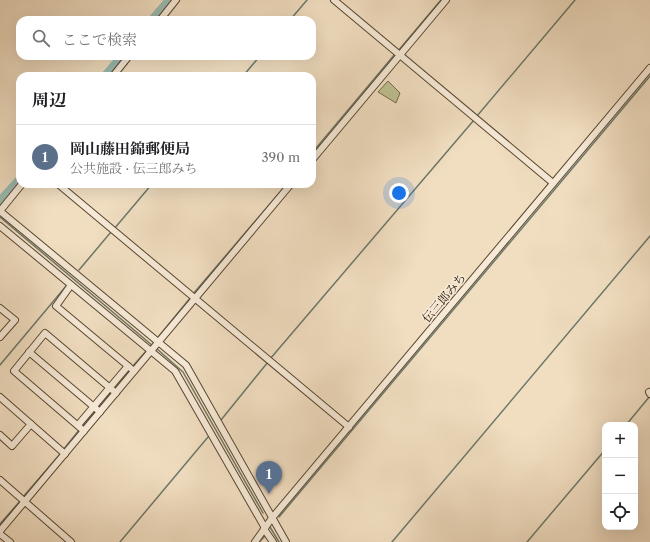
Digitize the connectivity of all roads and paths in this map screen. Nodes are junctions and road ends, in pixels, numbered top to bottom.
1 (176, 0) edge
2 (334, 0) edge
3 (446, 0) edge
4 (163, 16) edge
5 (398, 53) junction
6 (126, 60) edge
7 (650, 68) edge
8 (116, 72) edge
9 (316, 155) edge
10 (553, 183) junction
11 (19, 188) edge
12 (63, 188) edge
13 (288, 188) edge
14 (6, 217) junction
15 (1, 226) edge
16 (71, 285) junction
17 (193, 297) junction
18 (0, 308) edge
19 (0, 338) edge
20 (152, 348) junction
21 (29, 352) junction
22 (131, 369) junction
23 (113, 390) junction
24 (0, 397) edge
25 (97, 409) junction
26 (31, 424) junction
27 (349, 427) junction
28 (81, 428) junction
29 (0, 435) edge
30 (63, 452) junction
31 (0, 480) edge
32 (22, 500) junction
33 (272, 518) junction
34 (0, 531) edge
35 (267, 531) junction
36 (0, 534) edge
37 (10, 542) edge
38 (71, 542) edge
39 (255, 542) edge
40 (273, 542) edge
41 (286, 542) edge

1 - 4 street
2 - 5 street
3 - 5 street
5 - 9 street
5 - 10 street
6 - 8 street
7 - 10 street, 伝三郎みち
10 - 27 street, 伝三郎みち
11 - 14 street
12 - 17 street
13 - 17 street
14 - 15 street
14 - 20 street
15 - 16 street
16 - 20 street
16 - 22 street
17 - 20 street
17 - 27 street
18 - 19 street
20 - 22 street
20 - 33 street
20 - 35 street
21 - 23 street
21 - 25 street
21 - 28 street
22 - 23 street
23 - 25 street
24 - 26 street
25 - 28 street
26 - 29 street
26 - 30 street
27 - 33 street, 伝三郎みち
28 - 30 street
30 - 32 street
31 - 32 street
32 - 34 street
32 - 38 street
33 - 35 street, 伝三郎みち
33 - 41 street
35 - 39 street, 伝三郎みち
35 - 40 street
36 - 37 street

